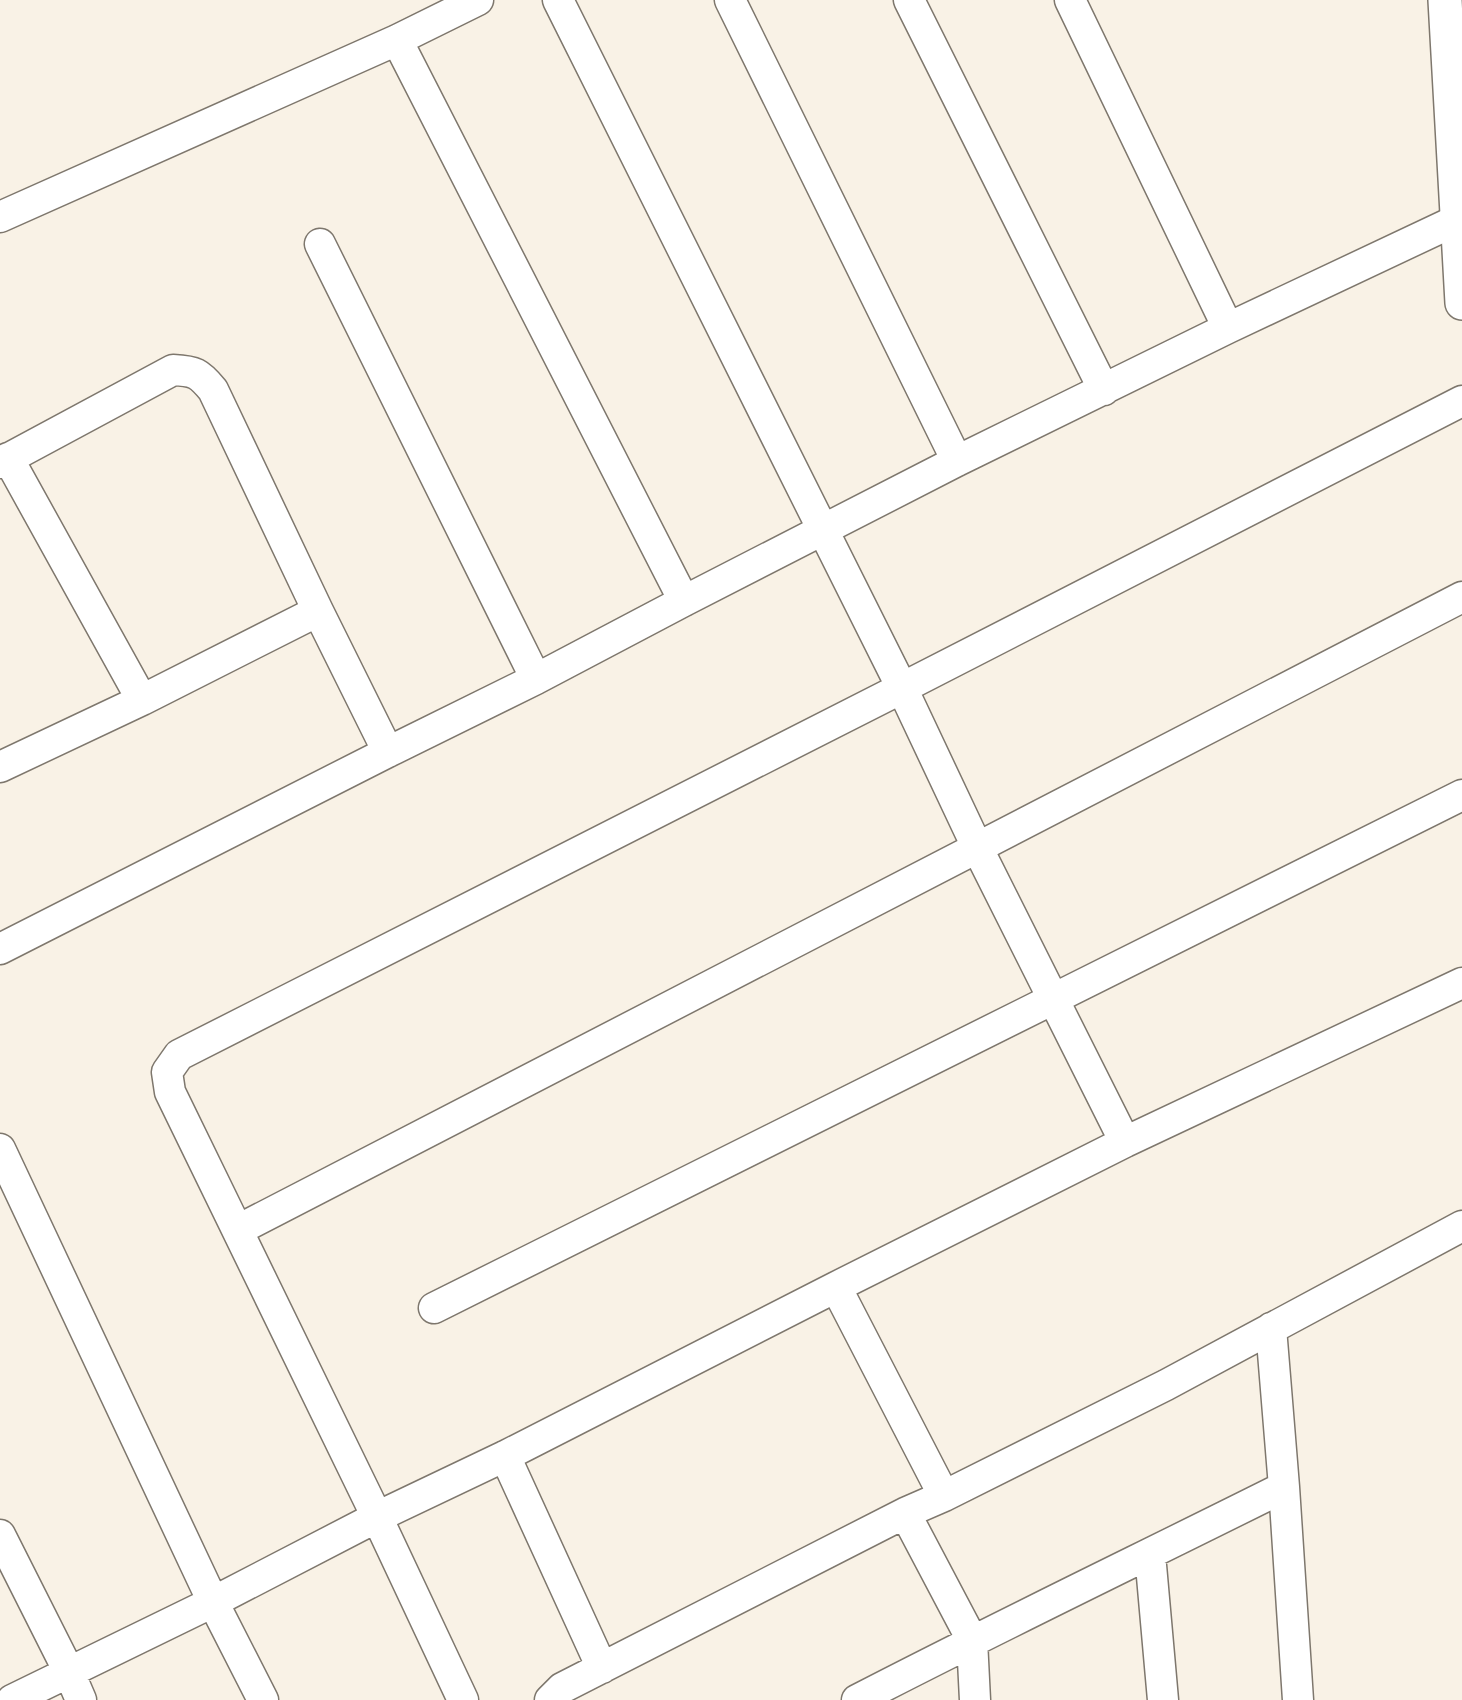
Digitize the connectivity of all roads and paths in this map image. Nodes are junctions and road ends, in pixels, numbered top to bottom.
1 (478, 0) edge
2 (558, 0) edge
3 (730, 0) edge
4 (909, 0) edge
5 (1070, 0) edge
6 (1445, 0) edge
7 (396, 40) junction
8 (0, 217) edge
9 (1457, 220) junction
10 (320, 244) dead end
11 (1462, 303) edge
12 (1228, 328) junction
13 (1104, 390) junction
14 (1462, 401) edge
15 (4, 460) edge
16 (957, 461) junction
17 (823, 530) junction
18 (1462, 597) edge
19 (684, 601) junction
20 (318, 611) junction
21 (536, 679) junction
22 (902, 688) junction
23 (142, 700) junction
24 (388, 752) junction
25 (0, 767) edge
26 (1462, 795) edge
27 (977, 847) junction
28 (0, 949) edge
29 (1462, 983) edge
30 (1053, 998) junction
31 (1125, 1142) junction
32 (0, 1149) edge
33 (1462, 1226) edge
34 (238, 1230) junction
35 (836, 1287) junction
36 (434, 1308) dead end
37 (1271, 1328) junction
38 (505, 1456) junction
39 (1284, 1487) junction
40 (944, 1496) junction
41 (905, 1513) junction
42 (376, 1517) junction
43 (0, 1535) edge
44 (1150, 1554) junction
45 (213, 1602) junction
46 (972, 1640) junction
47 (602, 1668) junction
48 (69, 1672) junction
49 (12, 1700) edge
50 (81, 1700) edge
51 (263, 1700) edge
52 (463, 1700) edge
53 (550, 1700) edge
54 (856, 1700) edge
55 (975, 1700) edge
56 (1163, 1700) edge
57 (1299, 1700) edge

1 - 7 street
2 - 17 street
3 - 16 street
4 - 13 street
5 - 12 street
6 - 9 street
7 - 8 street
7 - 19 street
9 - 11 street
9 - 12 street
10 - 21 street
12 - 13 street
13 - 16 street
14 - 22 street
15 - 20 street
15 - 23 street
16 - 17 street
17 - 19 street
17 - 22 street
18 - 27 street
19 - 21 street
20 - 23 street
20 - 24 street
21 - 24 street
22 - 27 street
22 - 34 street
23 - 25 street
24 - 28 street
26 - 30 street
27 - 30 street
27 - 34 street
29 - 31 street
30 - 31 street
30 - 36 street
31 - 35 street
32 - 45 street
33 - 37 street
34 - 42 street
35 - 38 street
35 - 40 street
37 - 39 street
37 - 40 street
38 - 42 street
38 - 47 street
39 - 44 street
39 - 57 street
40 - 41 street
41 - 46 street
41 - 47 street
42 - 45 street
42 - 52 street
43 - 48 street
44 - 46 street
44 - 56 street
45 - 48 street
45 - 51 street
46 - 54 street
46 - 55 street
47 - 53 street
48 - 49 street
48 - 50 street

